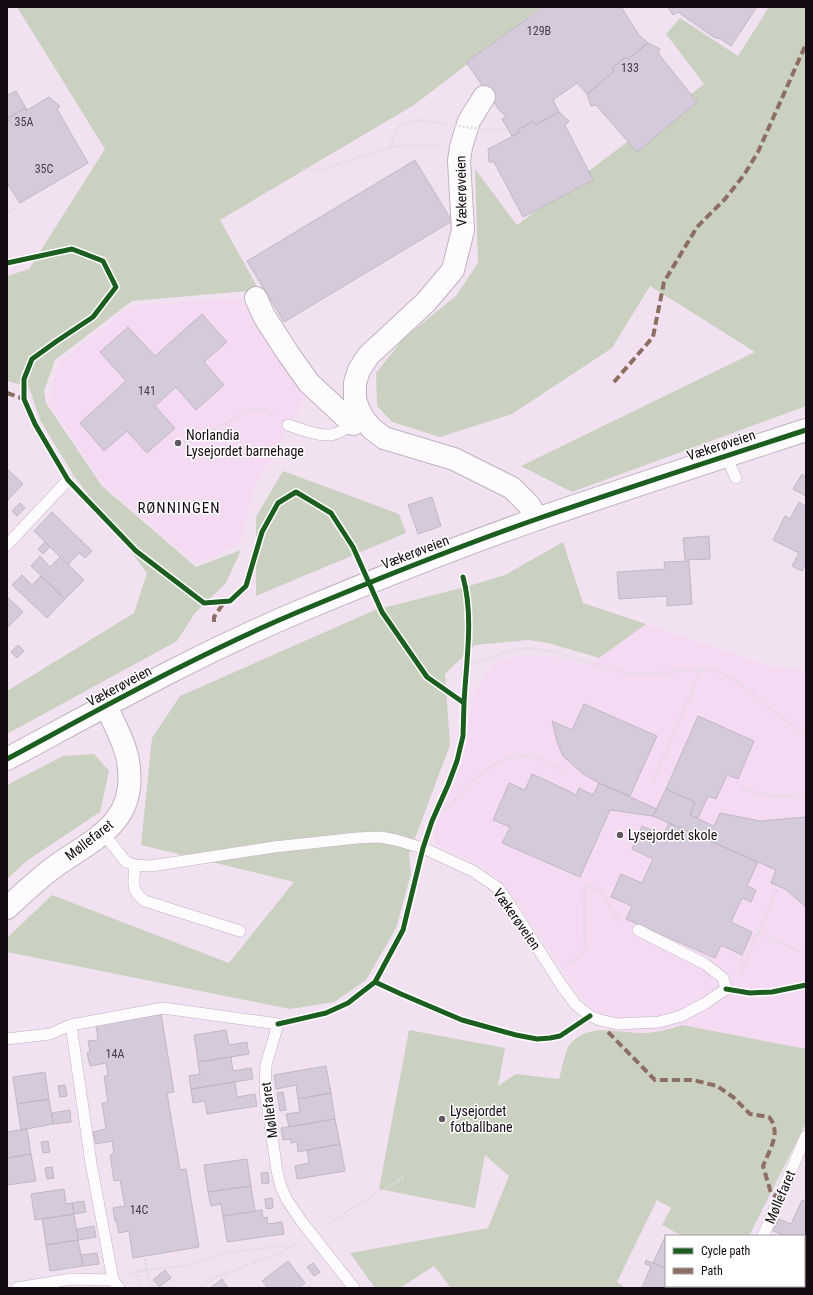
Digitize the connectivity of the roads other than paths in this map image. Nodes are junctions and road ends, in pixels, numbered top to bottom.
1 (484, 97) dead end
2 (256, 298) dead end
3 (358, 421) junction
4 (288, 425) road end
5 (806, 430) edge
6 (726, 456) junction
7 (736, 478) dead end
8 (68, 480) dead end
9 (537, 519) junction
10 (7, 545) edge
11 (106, 706) junction
12 (7, 759) edge
13 (103, 833) junction
14 (135, 865) junction
15 (7, 908) edge
16 (638, 930) road end
17 (240, 931) dead end
18 (71, 1025) junction
19 (7, 1039) edge
20 (806, 1136) edge
21 (763, 1235) edge
22 (116, 1284) edge
23 (17, 1288) edge
24 (354, 1288) edge

1 - 3 street, Vækerøveien
2 - 3 street, Vækerøveien
3 - 4 lane
3 - 9 street, Vækerøveien
5 - 6 street, Vækerøveien
6 - 7 lane, Vækerøveien
6 - 9 street, Vækerøveien
8 - 10 lane
9 - 11 street, Vækerøveien
11 - 12 street, Vækerøveien
11 - 13 street, Møllefaret
13 - 14 lane
13 - 15 street, Møllefaret
14 - 16 lane, Vækerøveien
14 - 17 lane
18 - 19 lane, Møllefaret
18 - 22 lane
18 - 24 lane, Møllefaret
20 - 21 lane, Møllefaret
22 - 23 lane

